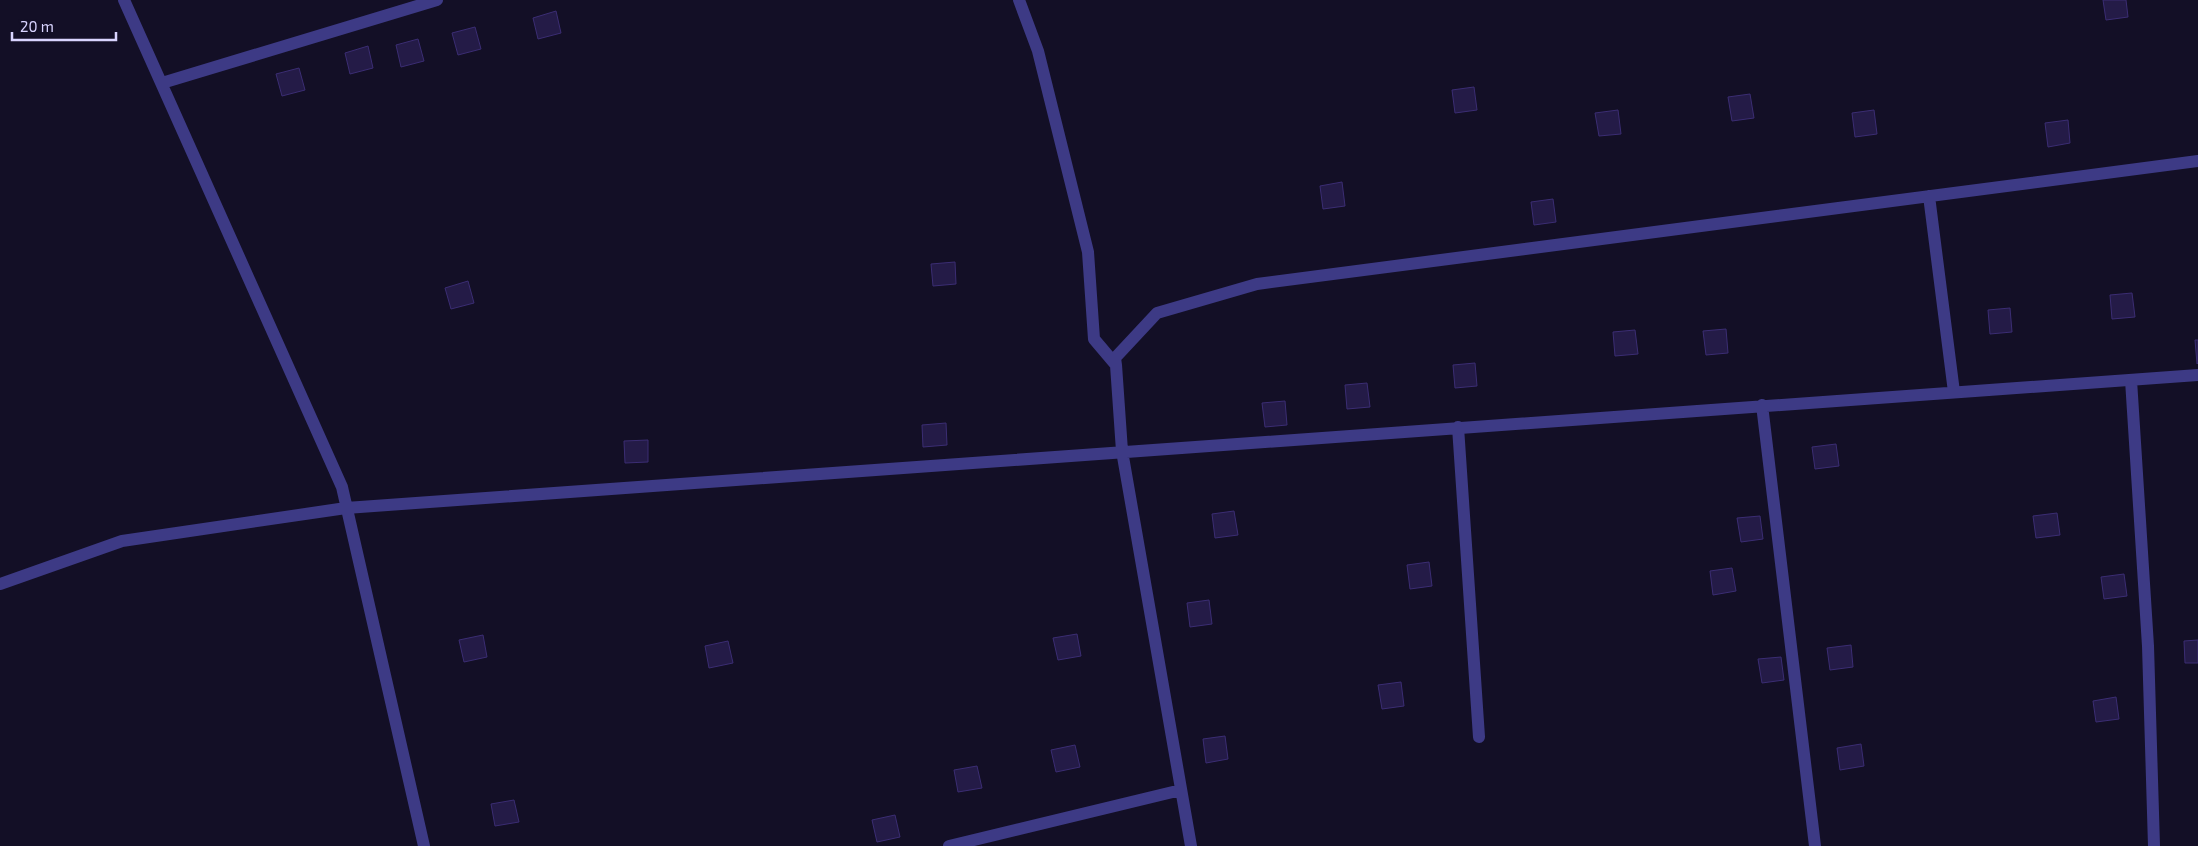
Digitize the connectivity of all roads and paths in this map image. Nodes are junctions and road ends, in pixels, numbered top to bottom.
1 (124, 0) edge
2 (437, 0) edge
3 (1019, 0) edge
4 (162, 83) junction
5 (2198, 161) edge
6 (1929, 196) junction
7 (1116, 365) junction
8 (2198, 375) edge
9 (2131, 380) junction
10 (1954, 392) junction
11 (1762, 406) junction
12 (1458, 427) junction
13 (1122, 450) junction
14 (346, 508) junction
15 (0, 584) edge
16 (1479, 737) dead end
17 (1181, 790) junction
18 (424, 846) edge
19 (949, 846) edge
20 (1191, 846) edge
21 (1816, 846) edge
22 (2154, 846) edge

1 - 4 lane
2 - 4 lane
3 - 7 lane
4 - 14 lane
5 - 6 lane
6 - 7 lane
6 - 10 lane
7 - 13 lane
8 - 9 lane
9 - 10 lane
9 - 22 lane
10 - 11 lane
11 - 12 lane
11 - 21 lane
12 - 13 lane
12 - 16 lane
13 - 14 lane
13 - 17 lane
14 - 15 lane
14 - 18 lane
17 - 19 lane
17 - 20 lane

